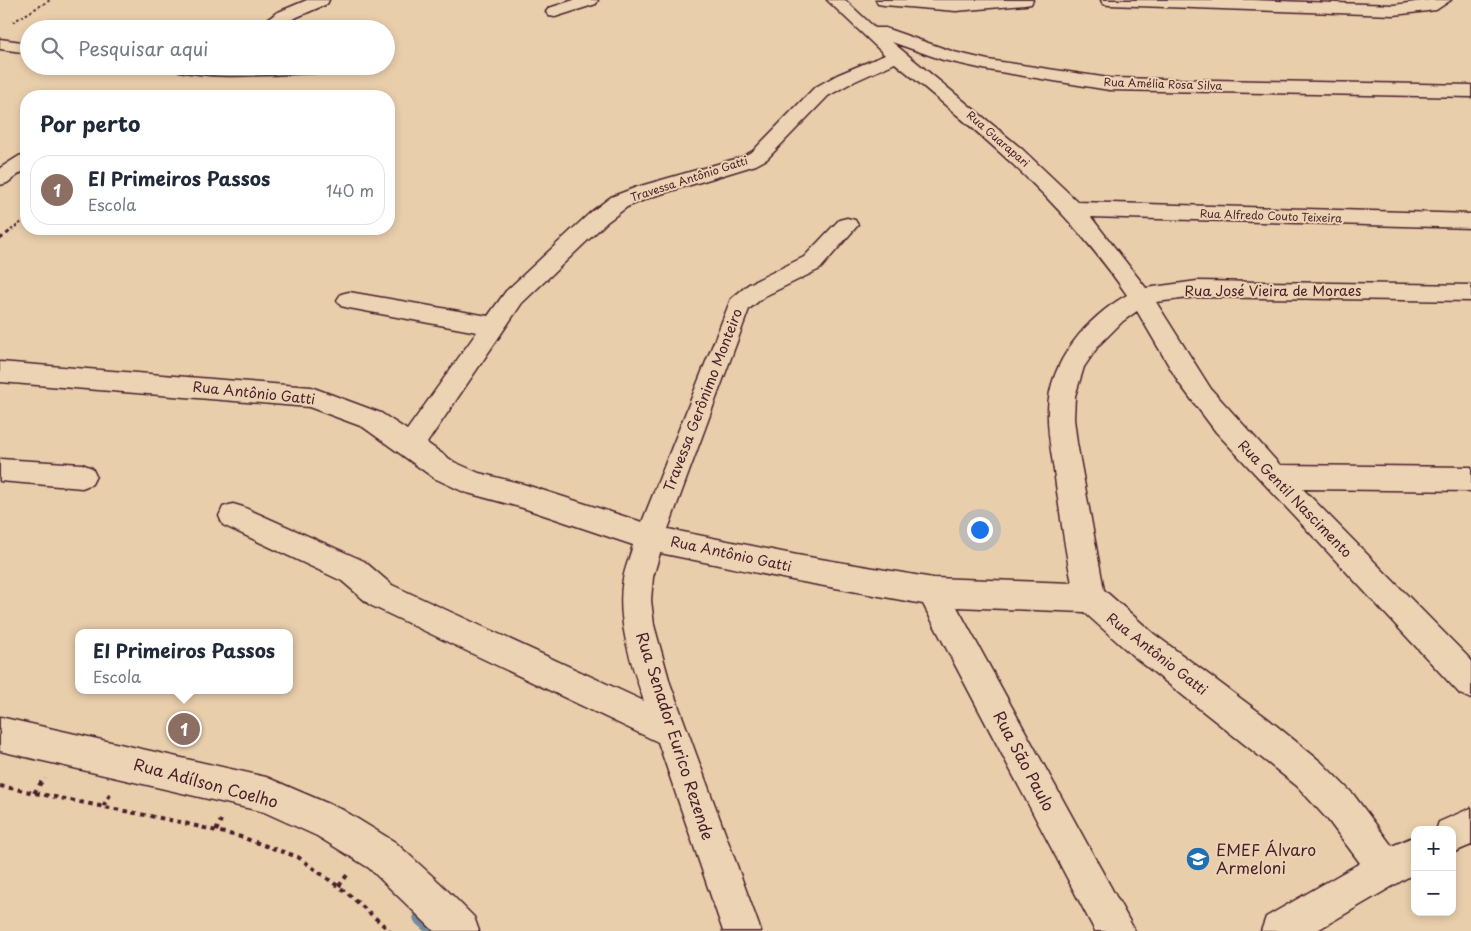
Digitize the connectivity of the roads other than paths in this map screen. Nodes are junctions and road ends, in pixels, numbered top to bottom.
1 (321, 0) edge
2 (590, 0) edge
3 (835, 0) edge
4 (884, 0) edge
5 (1025, 0) edge
6 (1109, 0) edge
7 (1442, 0) edge
8 (555, 12) dead end
9 (278, 20) edge
10 (862, 26) junction
11 (0, 44) edge
12 (20, 47) edge
13 (897, 56) junction
14 (1471, 91) edge
15 (20, 164) edge
16 (0, 178) edge
17 (1071, 209) junction
18 (847, 225) dead end
19 (1468, 226) edge
20 (1471, 293) edge
21 (1141, 298) junction
22 (349, 300) dead end
23 (494, 326) junction
24 (0, 372) edge
25 (410, 446) junction
26 (0, 470) edge
27 (82, 476) dead end
28 (1274, 477) junction
29 (1471, 479) edge
30 (233, 516) dead end
31 (650, 538) junction
32 (933, 592) junction
33 (1091, 598) junction
34 (1471, 683) edge
35 (671, 731) junction
36 (0, 734) edge
37 (1471, 826) edge
38 (1456, 834) edge
39 (1400, 861) edge
40 (460, 931) edge
41 (742, 931) edge
42 (1116, 931) edge
43 (1280, 931) edge

1 - 9 street
2 - 8 street
3 - 10 street, Rua Guarapari
4 - 5 street
6 - 7 street
10 - 13 street, Rua Guarapari
10 - 14 street, Rua Amélia Rosa Silva
11 - 12 street
13 - 17 street, Rua Guarapari
13 - 23 street, Travessa Antônio Gatti
15 - 16 street
17 - 19 street, Rua Alfredo Couto Teixeira
17 - 21 street, Rua Guarapari
18 - 31 street, Travessa Gerônimo Monteiro
20 - 21 street, Rua José Vieira de Moraes
21 - 28 street, Rua Gentil Nascimento
21 - 33 street, Rua José Vieira de Moraes
22 - 23 street
23 - 25 street, Travessa Antônio Gatti
24 - 25 street, Rua Antônio Gatti
25 - 31 street, Rua Antônio Gatti
26 - 27 street
28 - 29 street
28 - 34 street, Rua Gentil Nascimento
30 - 35 street
31 - 32 street, Rua Antônio Gatti
31 - 35 street, Rua Senador Eurico Rezende
32 - 33 street, Rua Antônio Gatti
32 - 42 street, Rua São Paulo
33 - 39 street, Rua Antônio Gatti
35 - 41 street, Rua Senador Eurico Rezende
36 - 40 street, Rua Adílson Coelho
37 - 38 street
39 - 43 street

